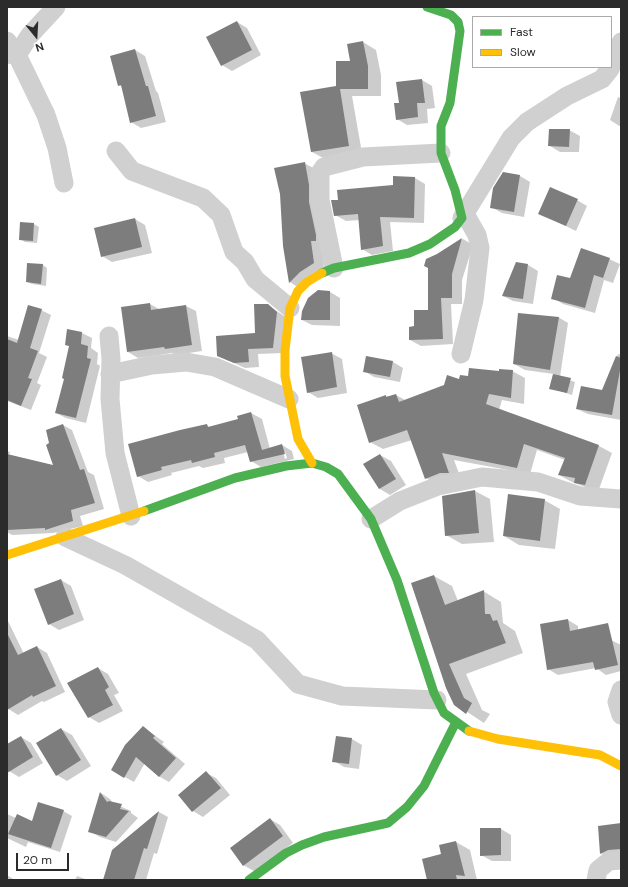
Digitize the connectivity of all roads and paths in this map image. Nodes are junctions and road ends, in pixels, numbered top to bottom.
1 (56, 7) edge
2 (427, 7) edge
3 (621, 42) edge
4 (10, 50) edge
5 (612, 64) edge
6 (610, 68) edge
7 (116, 151) dead end
8 (441, 153) junction
9 (64, 183) dead end
10 (463, 216) junction
11 (334, 268) junction
12 (290, 308) junction
13 (109, 336) dead end
14 (461, 354) dead end
15 (110, 374) junction
16 (289, 399) junction
17 (312, 464) junction
18 (621, 499) edge
19 (131, 516) junction
20 (371, 519) junction
21 (65, 537) junction
22 (7, 555) edge
23 (621, 690) edge
24 (437, 700) junction
25 (621, 715) edge
26 (456, 722) junction
27 (621, 766) edge
28 (621, 860) edge
29 (249, 880) edge
30 (596, 880) edge

1 - 4 street
2 - 8 street
3 - 5 street
4 - 9 street
6 - 10 street
7 - 12 street
8 - 10 street
8 - 11 street
10 - 11 street
10 - 14 street
11 - 12 street
12 - 16 street
13 - 15 street
15 - 16 street
15 - 19 street
16 - 17 street
17 - 19 street
17 - 20 street
18 - 20 street
19 - 21 street
20 - 24 street
21 - 22 street
21 - 24 street
23 - 25 street
24 - 26 street
26 - 27 street
26 - 29 street
28 - 30 street

